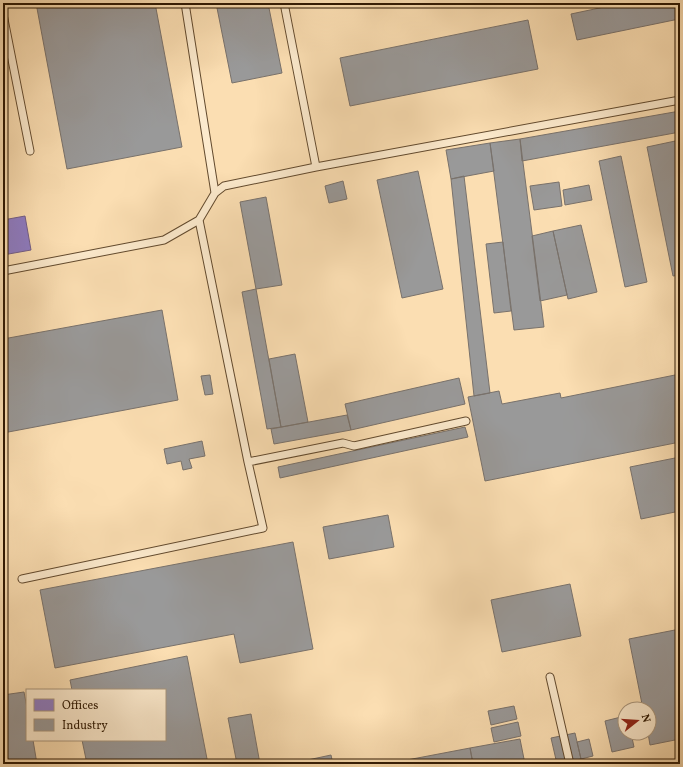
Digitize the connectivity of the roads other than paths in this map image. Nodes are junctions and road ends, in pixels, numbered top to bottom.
1 (185, 3) edge
2 (284, 3) edge
3 (3, 14) edge
4 (680, 100) edge
5 (30, 151) dead end
6 (316, 167) junction
7 (215, 193) junction
8 (199, 220) junction
9 (3, 271) edge
10 (466, 420) dead end
11 (248, 462) junction
12 (22, 579) dead end
13 (550, 677) dead end
14 (570, 764) edge

1 - 7 lane
2 - 6 lane
3 - 5 lane
4 - 6 lane
6 - 7 lane
7 - 8 lane
8 - 9 lane
8 - 11 lane
10 - 11 lane
11 - 12 lane
13 - 14 lane

